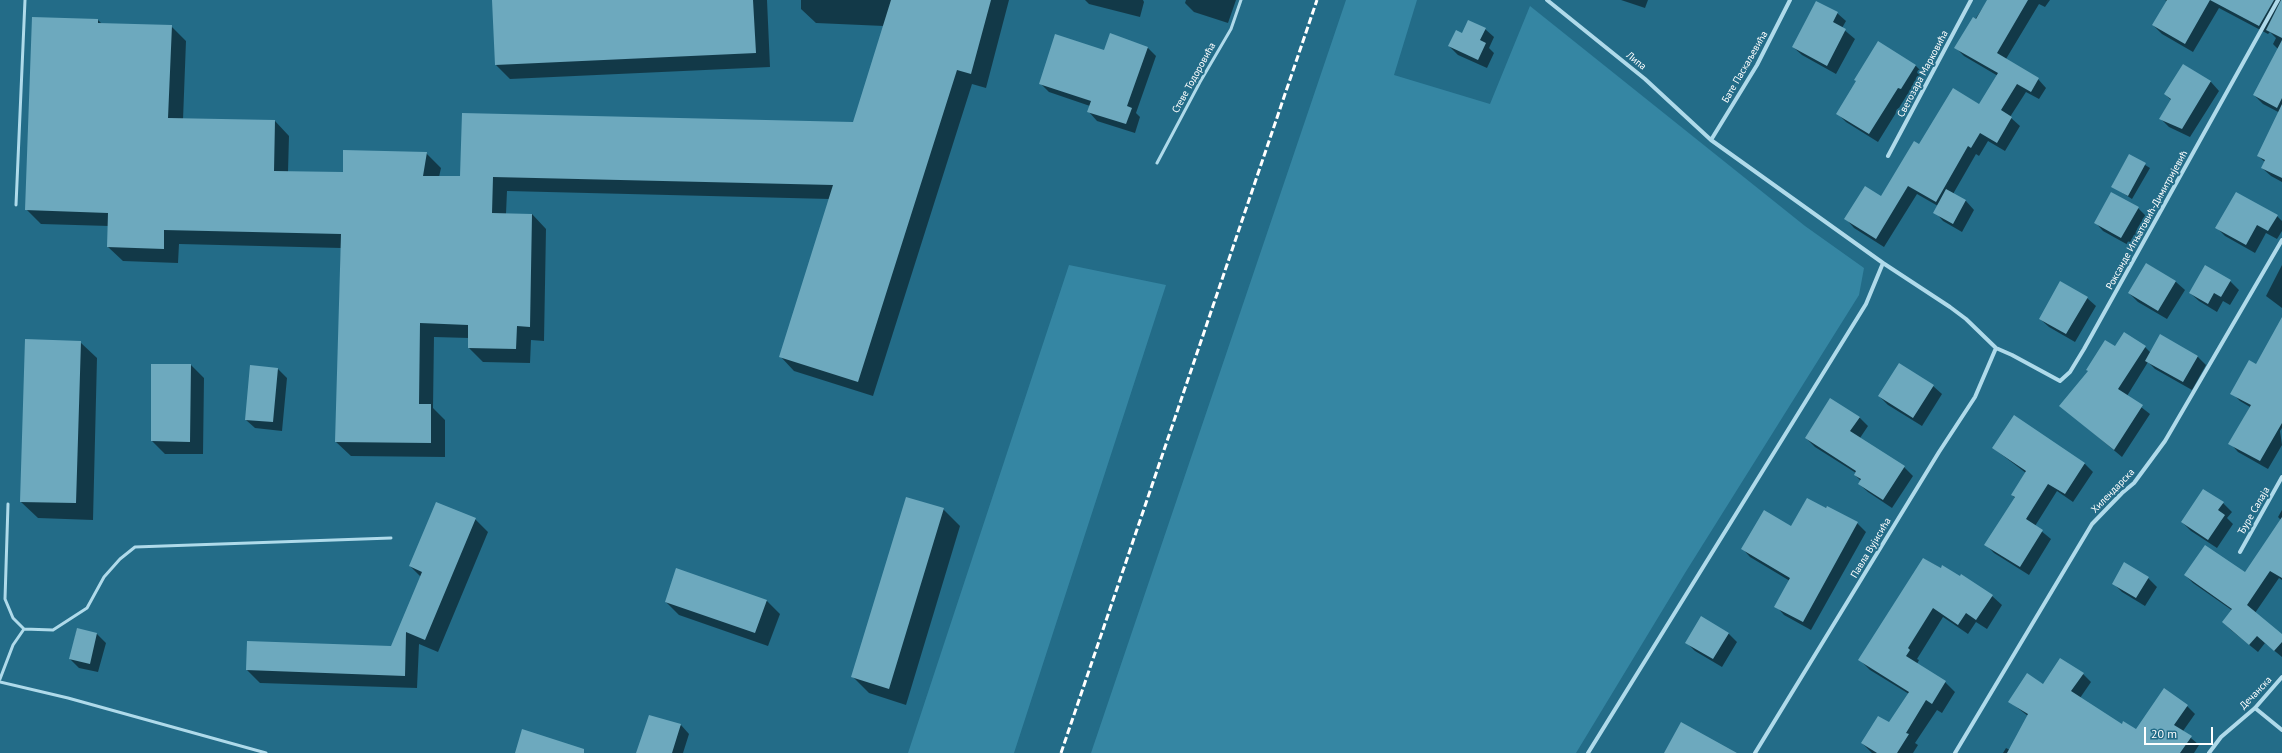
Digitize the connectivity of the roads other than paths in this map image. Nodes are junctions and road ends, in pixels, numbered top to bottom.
1 (25, 0) edge
2 (1241, 0) edge
3 (1547, 0) edge
4 (1790, 0) edge
5 (1971, 0) edge
6 (2278, 0) edge
7 (1711, 140) junction
8 (1888, 156) dead end
9 (1157, 163) dead end
10 (16, 205) dead end
11 (2282, 240) edge
12 (1883, 264) junction
13 (1996, 348) junction
14 (2282, 478) edge
15 (8, 504) dead end
16 (391, 538) dead end
17 (2240, 552) dead end
18 (24, 629) junction
19 (2282, 677) edge
20 (0, 680) edge
21 (2255, 708) junction
22 (2282, 730) edge
23 (266, 753) edge
24 (1588, 753) edge
25 (1755, 753) edge
26 (1955, 753) edge
27 (2209, 753) edge

1 - 10 lane
2 - 9 lane, Стеве Тодоровића
3 - 7 street, Липа
4 - 7 street, Бате Паскаљевића
5 - 8 street, Светозара Марковића
6 - 13 street, Роксанде Игњатовић-Димитријевић
7 - 12 street, Липа
11 - 26 street, Хилендарска
12 - 13 street, Липа
12 - 24 street
13 - 25 street, Павла Вујисића
14 - 17 street, Ђуре Салаја
15 - 18 lane
16 - 18 lane
18 - 20 lane
19 - 21 street, Дечанска
20 - 23 lane
21 - 22 street
21 - 27 street, Дечанска

